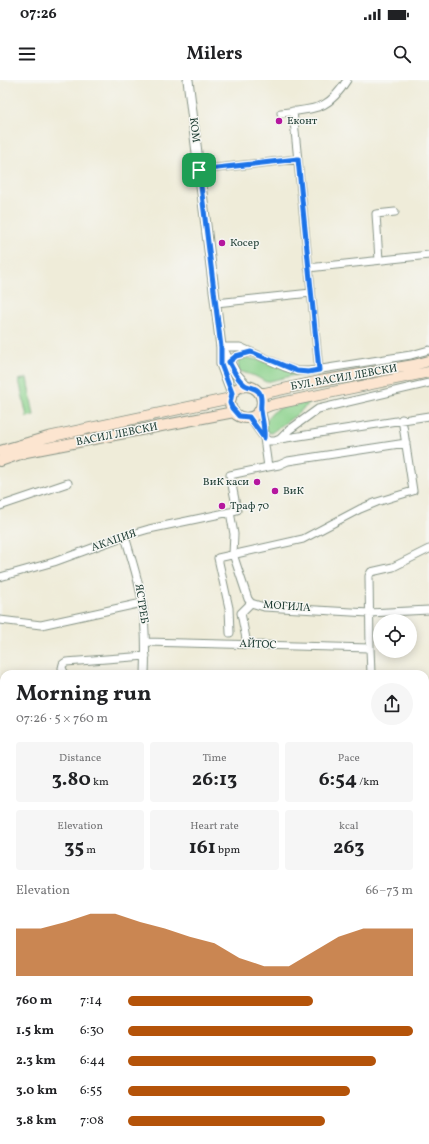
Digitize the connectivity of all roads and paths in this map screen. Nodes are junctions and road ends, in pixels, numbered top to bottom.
1 (188, 80) edge
2 (346, 80) edge
3 (294, 111) junction
4 (281, 113) dead end
5 (298, 159) junction
6 (199, 170) junction
7 (395, 212) dead end
8 (429, 255) edge
9 (379, 260) junction
10 (308, 268) junction
11 (310, 292) junction
12 (216, 303) junction
13 (221, 347) junction
14 (429, 350) edge
15 (251, 352) junction
16 (429, 361) edge
17 (229, 362) junction
18 (319, 370) junction
19 (429, 372) edge
20 (429, 383) edge
21 (246, 386) junction
22 (260, 393) junction
23 (232, 396) junction
24 (261, 409) junction
25 (234, 412) junction
26 (429, 416) edge
27 (249, 417) junction
28 (402, 419) junction
29 (264, 438) junction
30 (280, 439) junction
31 (406, 443) junction
32 (0, 451) edge
33 (0, 461) edge
34 (268, 467) junction
35 (68, 483) dead end
36 (0, 506) edge
37 (230, 512) junction
38 (124, 536) junction
39 (429, 549) edge
40 (233, 554) junction
41 (0, 577) edge
42 (142, 603) junction
43 (251, 603) junction
44 (429, 610) edge
45 (369, 613) junction
46 (0, 620) edge
47 (230, 633) dead end
48 (146, 642) junction
49 (247, 644) junction
50 (370, 648) junction
51 (146, 656) junction
52 (63, 670) edge
53 (145, 670) edge
54 (372, 670) edge

1 - 6 street, КОМ
2 - 3 street
3 - 4 street
3 - 5 street
5 - 6 street
5 - 10 street
6 - 12 street, КОМ
7 - 9 street
8 - 9 street
9 - 10 street
10 - 11 street
11 - 12 street
11 - 18 street
12 - 13 street, КОМ
13 - 15 street
13 - 17 street
13 - 23 street, КОМ
14 - 18 street
15 - 17 street
15 - 18 street
16 - 22 main road, БУЛ. ВАСИЛ ЛЕВСКИ
17 - 21 street
19 - 24 main road, БУЛ. ВАСИЛ ЛЕВСКИ
20 - 30 street
21 - 22 main road
21 - 23 main road
22 - 24 main road
23 - 25 main road
23 - 32 main road, ВАСИЛ ЛЕВСКИ
24 - 27 main road
24 - 29 street
25 - 27 main road
25 - 33 main road, ВАСИЛ ЛЕВСКИ
26 - 28 street
27 - 29 street
28 - 30 street
28 - 31 street
29 - 30 street
29 - 34 street
31 - 34 street
31 - 40 street
34 - 37 street, МОГИЛА
35 - 36 street
37 - 38 street, АКАЦИЯ
37 - 40 street, МОГИЛА
38 - 41 street, АКАЦИЯ
38 - 42 street, ЯСТРЕБ
39 - 45 street
40 - 43 street, МОГИЛА
40 - 47 street
42 - 46 street
42 - 48 street, ЯСТРЕБ
43 - 45 street, МОГИЛА
43 - 49 street
44 - 45 street, МОГИЛА
45 - 50 street
48 - 49 street, АЙТОС
48 - 51 street, ЯСТРЕБ
49 - 50 street, АЙТОС
50 - 54 street
51 - 52 street
51 - 53 street, ЯСТРЕБ

